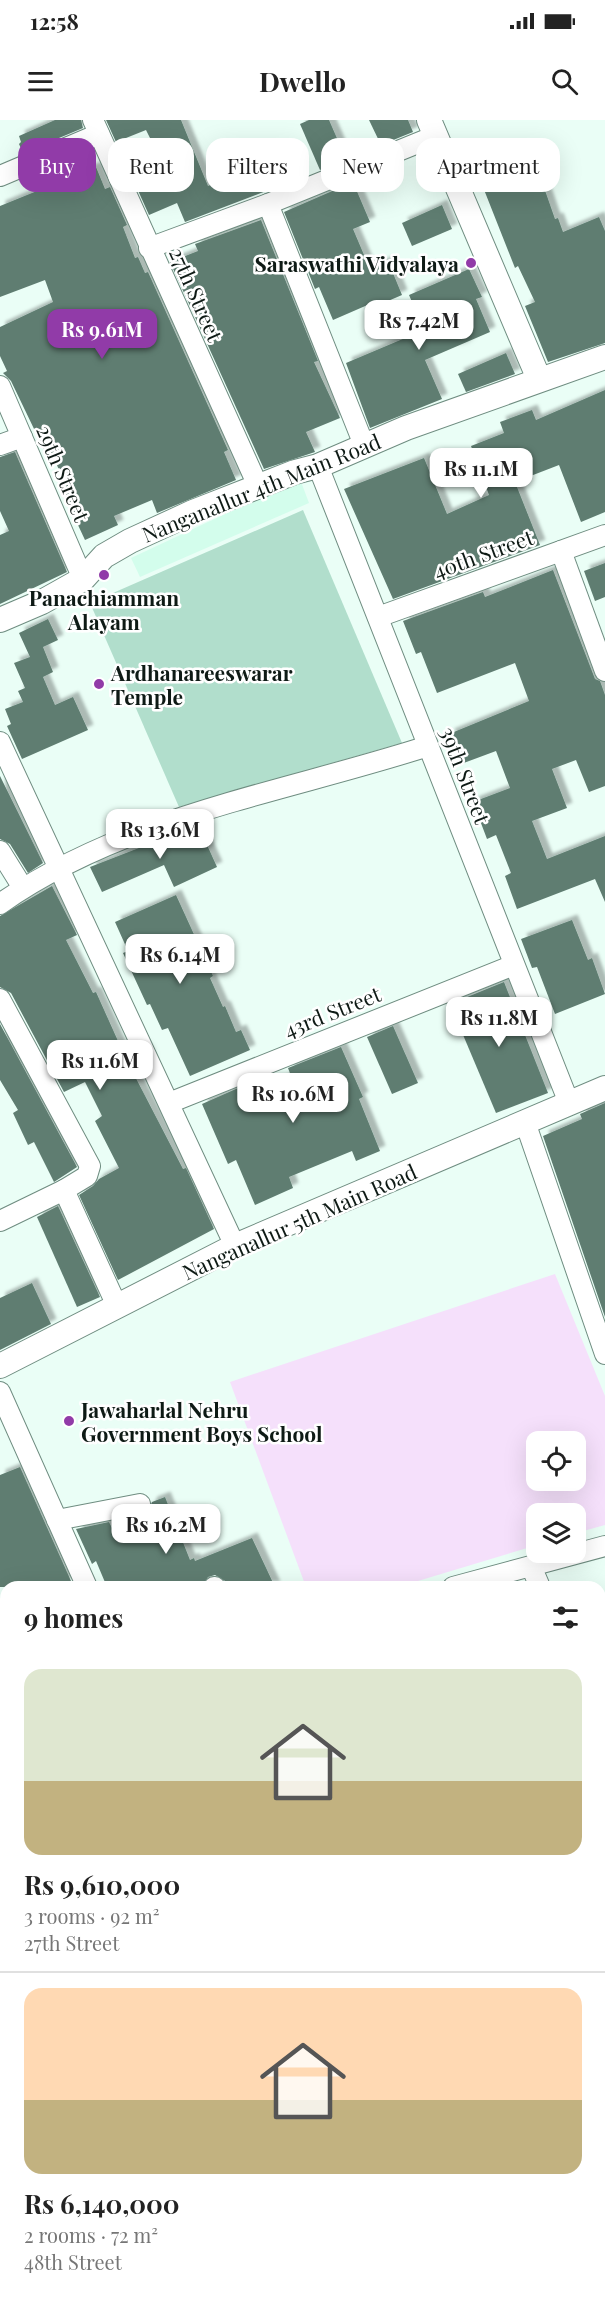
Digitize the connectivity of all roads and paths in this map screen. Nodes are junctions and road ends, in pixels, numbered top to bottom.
1 (96, 127) edge
2 (432, 128) edge
3 (0, 176) edge
4 (268, 204) junction
5 (150, 248) junction
6 (605, 357) edge
7 (539, 379) junction
8 (0, 386) edge
9 (22, 437) junction
10 (364, 445) junction
11 (0, 446) edge
12 (318, 466) junction
13 (258, 486) junction
14 (605, 535) edge
15 (561, 551) junction
16 (84, 579) junction
17 (378, 617) junction
18 (0, 620) edge
19 (605, 671) edge
20 (0, 742) edge
21 (428, 746) junction
22 (0, 851) edge
23 (59, 868) junction
24 (23, 888) junction
25 (0, 904) edge
26 (514, 965) junction
27 (0, 999) edge
28 (605, 1088) edge
29 (168, 1103) junction
30 (569, 1103) junction
31 (525, 1122) junction
32 (64, 1190) junction
33 (0, 1221) edge
34 (235, 1246) junction
35 (117, 1306) junction
36 (605, 1354) edge
37 (0, 1366) edge
38 (0, 1392) edge
39 (140, 1503) dead end
40 (57, 1520) junction
41 (605, 1546) edge
42 (531, 1566) junction
43 (84, 1581) edge
44 (475, 1581) edge
45 (537, 1581) edge

1 - 3 street
1 - 5 street, 27th Street
2 - 4 street
2 - 7 street
4 - 5 street
4 - 10 street
5 - 13 street, 27th Street
6 - 7 street, Nanganallur 4th Main Road
7 - 10 street, Nanganallur 4th Main Road
8 - 9 street, 29th Street
9 - 11 street
9 - 16 street, 29th Street
10 - 12 street, Nanganallur 4th Main Road
12 - 13 street, Nanganallur 4th Main Road
12 - 17 street, 39th Street
13 - 16 street, Nanganallur 4th Main Road
14 - 15 street, 40th Street
15 - 17 street, 40th Street
15 - 19 street
16 - 18 street, Nanganallur 4th Main Road
17 - 21 street, 39th Street
20 - 23 street
21 - 23 street
21 - 26 street, 39th Street
22 - 24 street
23 - 24 street
23 - 29 street
24 - 25 street
26 - 29 street, 43rd Street
26 - 30 street, 39th Street
27 - 32 street
28 - 30 street, Nanganallur 5th Main Road
29 - 34 street
30 - 31 street, Nanganallur 5th Main Road
31 - 34 street, Nanganallur 5th Main Road
31 - 36 street
32 - 33 street
32 - 35 street
34 - 35 street, Nanganallur 5th Main Road
35 - 37 street, Nanganallur 5th Main Road
38 - 40 street
39 - 40 street
40 - 43 street
41 - 42 street
42 - 44 street
42 - 45 street

